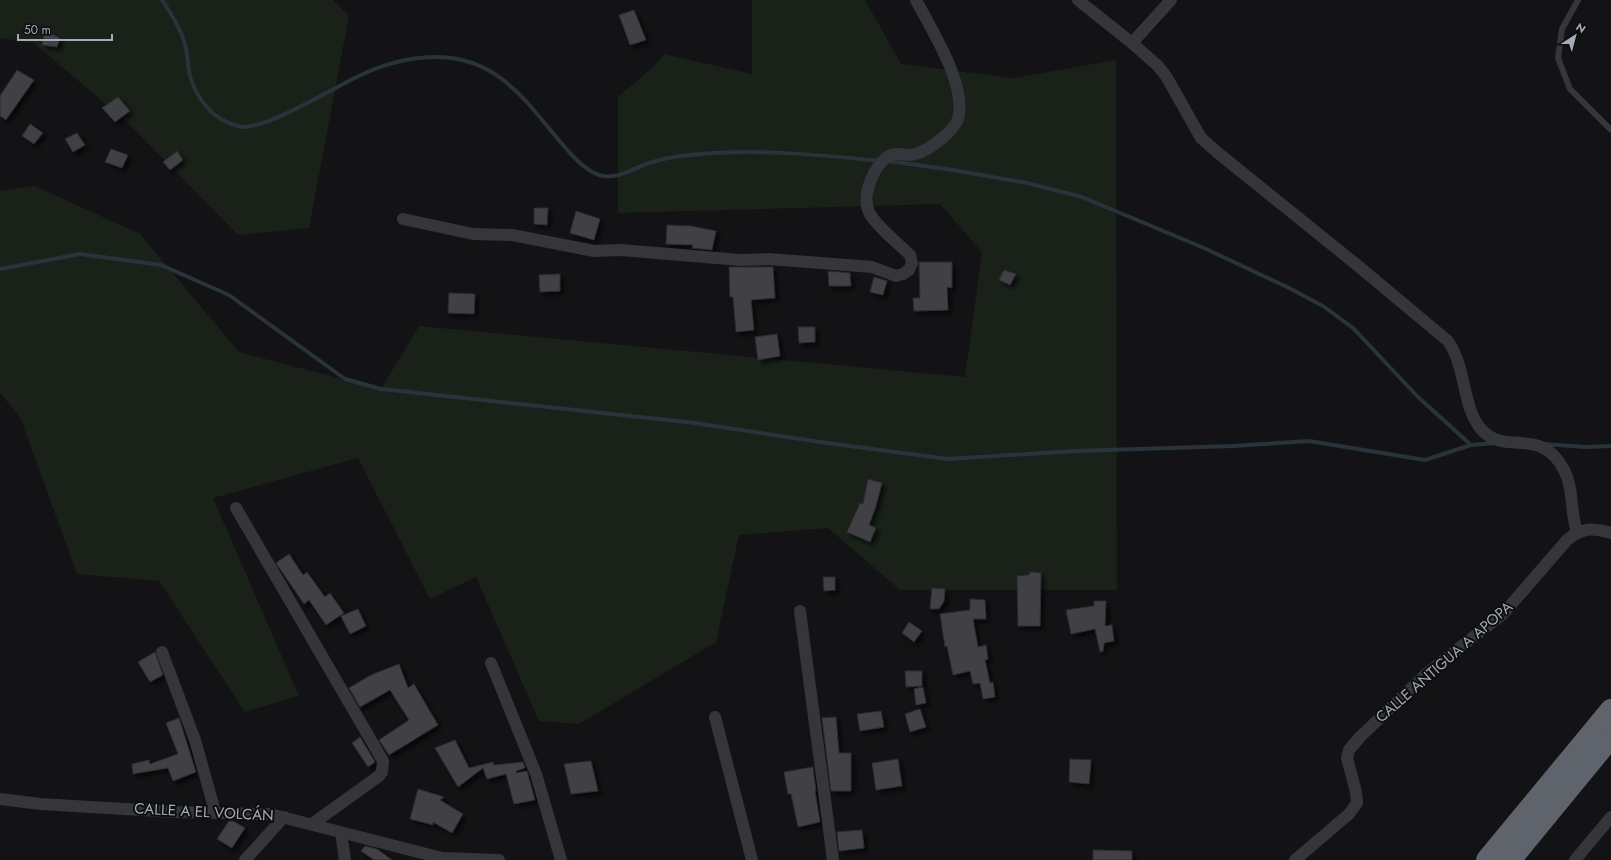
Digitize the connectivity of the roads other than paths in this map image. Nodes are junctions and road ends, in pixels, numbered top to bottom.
1 (916, 0) edge
2 (1078, 0) edge
3 (1171, 0) edge
4 (1578, 0) edge
5 (1132, 43) junction
6 (1611, 130) edge
7 (403, 218) dead end
8 (236, 508) dead end
9 (1577, 532) junction
10 (1611, 533) edge
11 (800, 611) dead end
12 (162, 652) dead end
13 (491, 663) dead end
14 (1611, 710) edge
15 (715, 717) dead end
16 (1611, 737) edge
17 (0, 799) edge
18 (212, 812) junction
19 (284, 817) junction
20 (1611, 817) edge
21 (312, 824) junction
22 (341, 833) junction
23 (245, 860) edge
24 (345, 860) edge
25 (499, 860) edge
26 (561, 860) edge
27 (752, 860) edge
28 (833, 860) edge
29 (1295, 860) edge
30 (1487, 860) edge
31 (1510, 860) edge
32 (1575, 860) edge

1 - 7 street
2 - 5 street
3 - 5 street
4 - 6 lane
5 - 9 street
8 - 21 street
9 - 10 street
9 - 29 street, CALLE ANTIGUA A APOPA
11 - 28 street
12 - 18 street
13 - 26 street
14 - 30 highway
15 - 27 street
16 - 31 highway
17 - 18 street, CALLE A EL VOLCÁN
18 - 19 street, CALLE A EL VOLCÁN
19 - 21 street, CALLE A EL VOLCÁN
19 - 23 street
20 - 32 street
21 - 22 street, CALLE A EL VOLCÁN
22 - 24 street
22 - 25 street, CALLE A EL VOLCÁN

